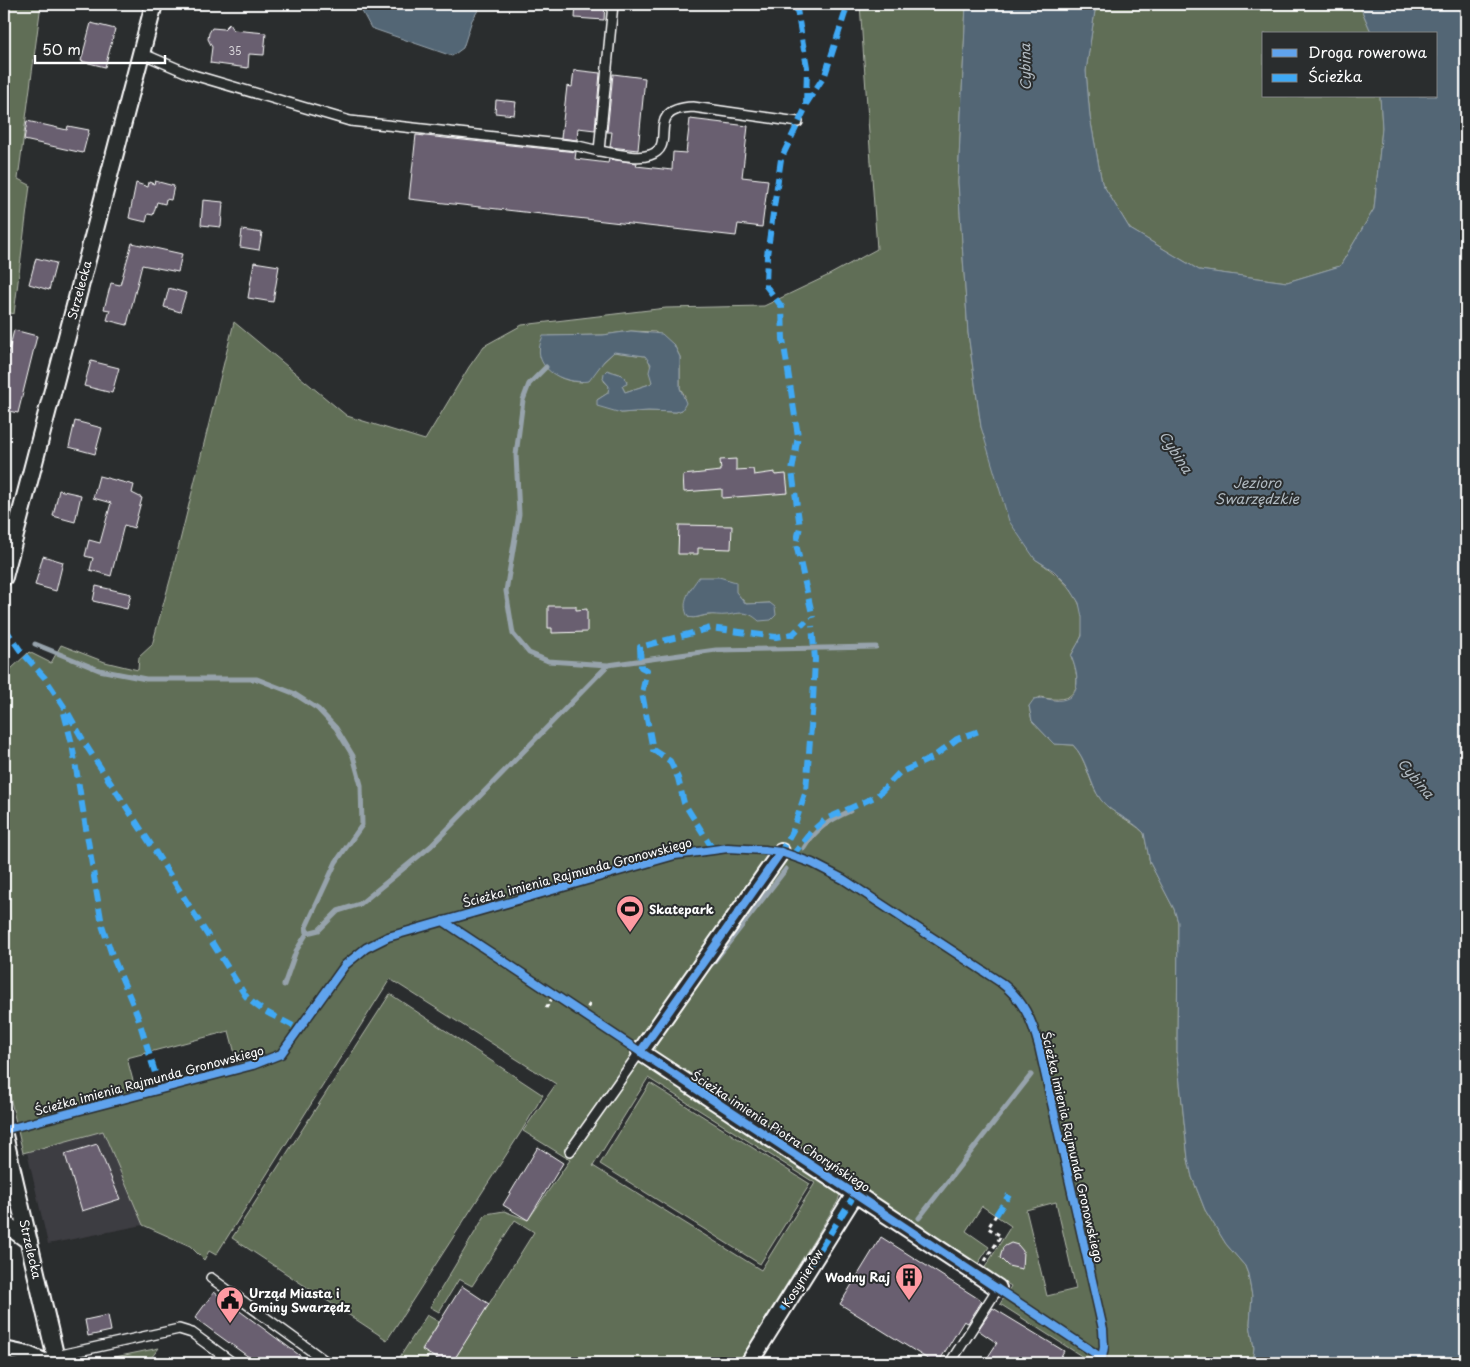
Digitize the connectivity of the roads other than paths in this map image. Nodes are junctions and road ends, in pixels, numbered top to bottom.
1 (154, 4) edge
2 (613, 4) edge
3 (141, 53) junction
4 (798, 122) dead end
5 (599, 151) junction
6 (4, 577) edge
7 (781, 852) dead end
8 (640, 1052) junction
9 (4, 1135) edge
10 (570, 1151) dead end
11 (855, 1194) junction
12 (4, 1223) edge
13 (29, 1241) junction
14 (211, 1278) dead end
15 (998, 1288) joint
16 (4, 1350) edge
17 (53, 1361) edge
18 (233, 1363) edge
19 (328, 1363) edge
20 (749, 1363) edge
21 (950, 1363) edge

1 - 3 street, Strzelecka
2 - 5 lane
3 - 5 lane
3 - 6 street, Strzelecka
4 - 5 lane
7 - 8 street
8 - 10 lane
8 - 11 street, Ścieżka imienia Piotra Choryńskiego
9 - 13 street, Strzelecka
11 - 15 street, Ścieżka imienia Piotra Choryńskiego
11 - 20 street, Kosynierów
12 - 13 street
13 - 17 street, Strzelecka
14 - 19 lane
15 - 21 lane
16 - 17 street
17 - 18 lane

